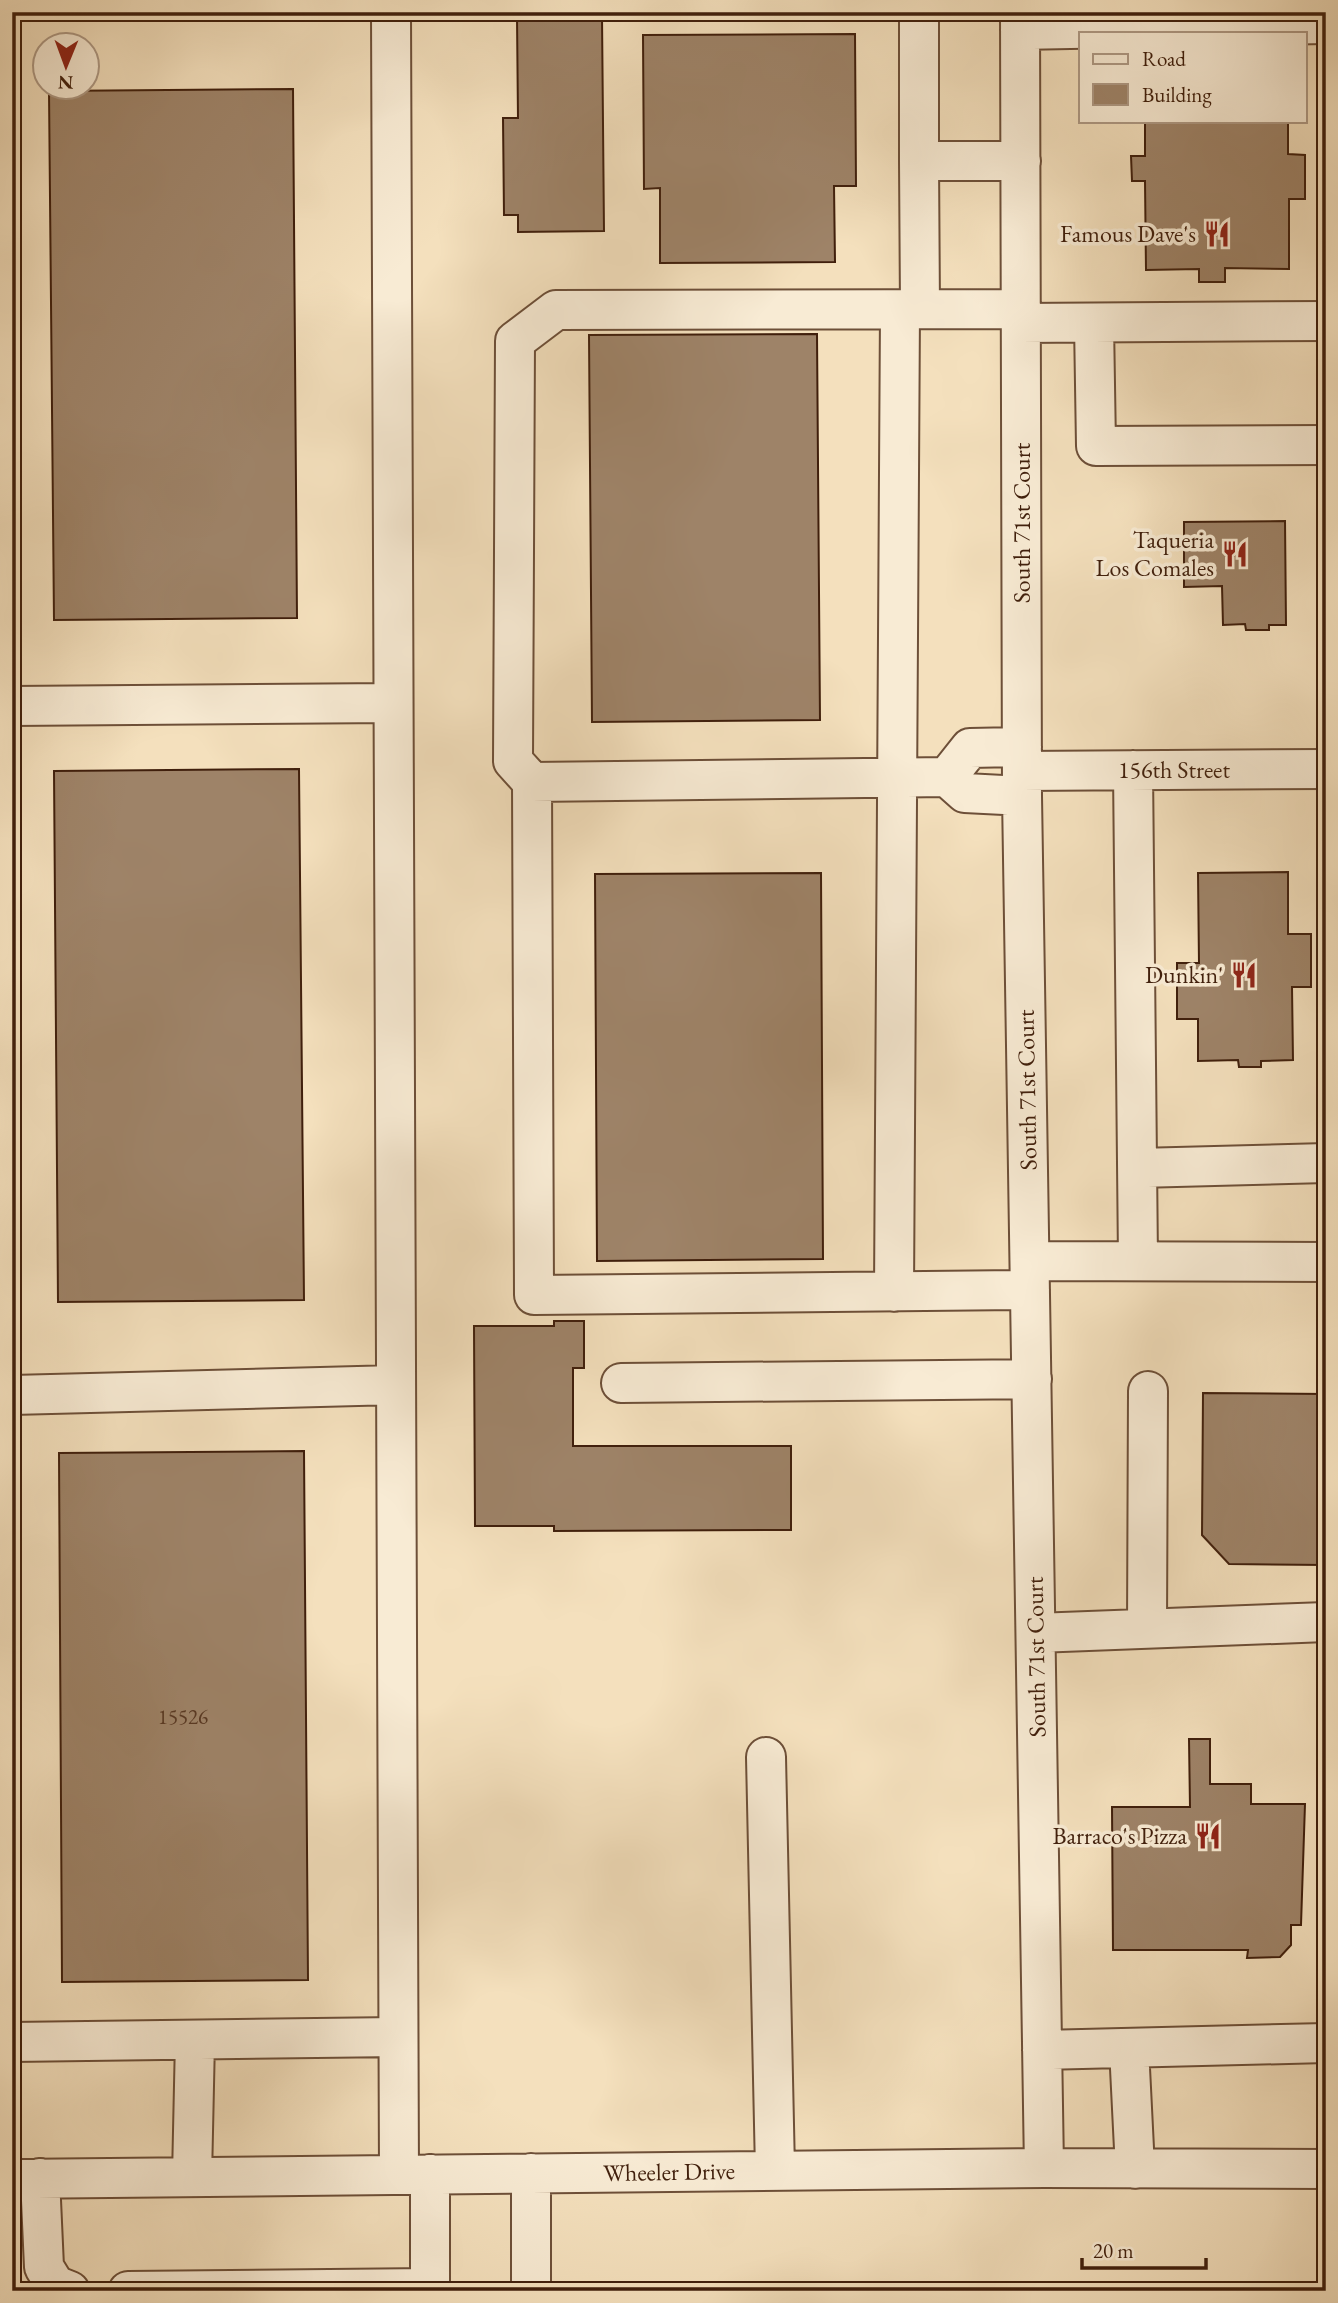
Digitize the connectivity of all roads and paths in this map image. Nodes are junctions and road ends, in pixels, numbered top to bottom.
1 (390, 12) edge
2 (919, 12) edge
3 (1020, 21) edge
4 (1326, 24) edge
5 (919, 161) junction
6 (1021, 161) junction
7 (910, 309) junction
8 (1021, 316) junction
9 (1326, 321) edge
10 (1094, 323) junction
11 (1326, 444) edge
12 (393, 703) junction
13 (12, 706) edge
14 (1326, 769) edge
15 (1133, 770) junction
16 (1022, 771) junction
17 (898, 780) junction
18 (532, 782) junction
19 (1326, 1163) edge
20 (1138, 1168) junction
21 (1138, 1260) junction
22 (1326, 1262) edge
23 (1030, 1275) junction
24 (894, 1292) junction
25 (1032, 1379) junction
26 (621, 1383) dead end
27 (396, 1385) junction
28 (1148, 1391) dead end
29 (12, 1395) edge
30 (1326, 1622) edge
31 (1147, 1628) junction
32 (1036, 1633) junction
33 (766, 1757) dead end
34 (398, 2037) junction
35 (195, 2040) junction
36 (12, 2042) edge
37 (1326, 2043) edge
38 (1129, 2048) junction
39 (1042, 2050) junction
40 (1044, 2168) junction
41 (1135, 2168) junction
42 (1326, 2169) edge
43 (775, 2171) junction
44 (531, 2173) junction
45 (414, 2175) junction
46 (192, 2177) junction
47 (26, 2179) edge
48 (430, 2289) edge
49 (69, 2291) edge
50 (128, 2291) edge
51 (531, 2291) edge

1 - 12 street
2 - 5 street
3 - 4 street
3 - 6 street, South 71st Court
5 - 6 street
5 - 7 street
6 - 8 street, South 71st Court
7 - 8 street
7 - 17 street
7 - 18 street
8 - 10 street
8 - 16 street, South 71st Court
9 - 10 street
10 - 11 street
12 - 13 street
12 - 27 street
14 - 15 street, 156th Street
15 - 16 street, 156th Street
15 - 20 street
16 - 17 street, 156th Street
16 - 23 street, South 71st Court
17 - 18 street
17 - 24 street
18 - 24 street
19 - 20 street
20 - 21 street
21 - 22 street
21 - 23 street
23 - 24 street
23 - 25 street, South 71st Court
25 - 26 street
25 - 32 street, South 71st Court
27 - 29 street
27 - 34 street
28 - 31 street
30 - 31 street
31 - 32 street
32 - 39 street, South 71st Court
33 - 43 street
34 - 35 street
34 - 45 street
35 - 36 street
35 - 46 street
37 - 38 street
38 - 39 street
38 - 41 street
39 - 40 street, South 71st Court
40 - 41 street, Wheeler Drive
40 - 43 street, Wheeler Drive
41 - 42 street, Wheeler Drive
43 - 44 street, Wheeler Drive
44 - 45 street, Wheeler Drive
44 - 51 street
45 - 46 street, Wheeler Drive
45 - 48 street
46 - 47 street, Wheeler Drive
47 - 49 street
48 - 50 street

